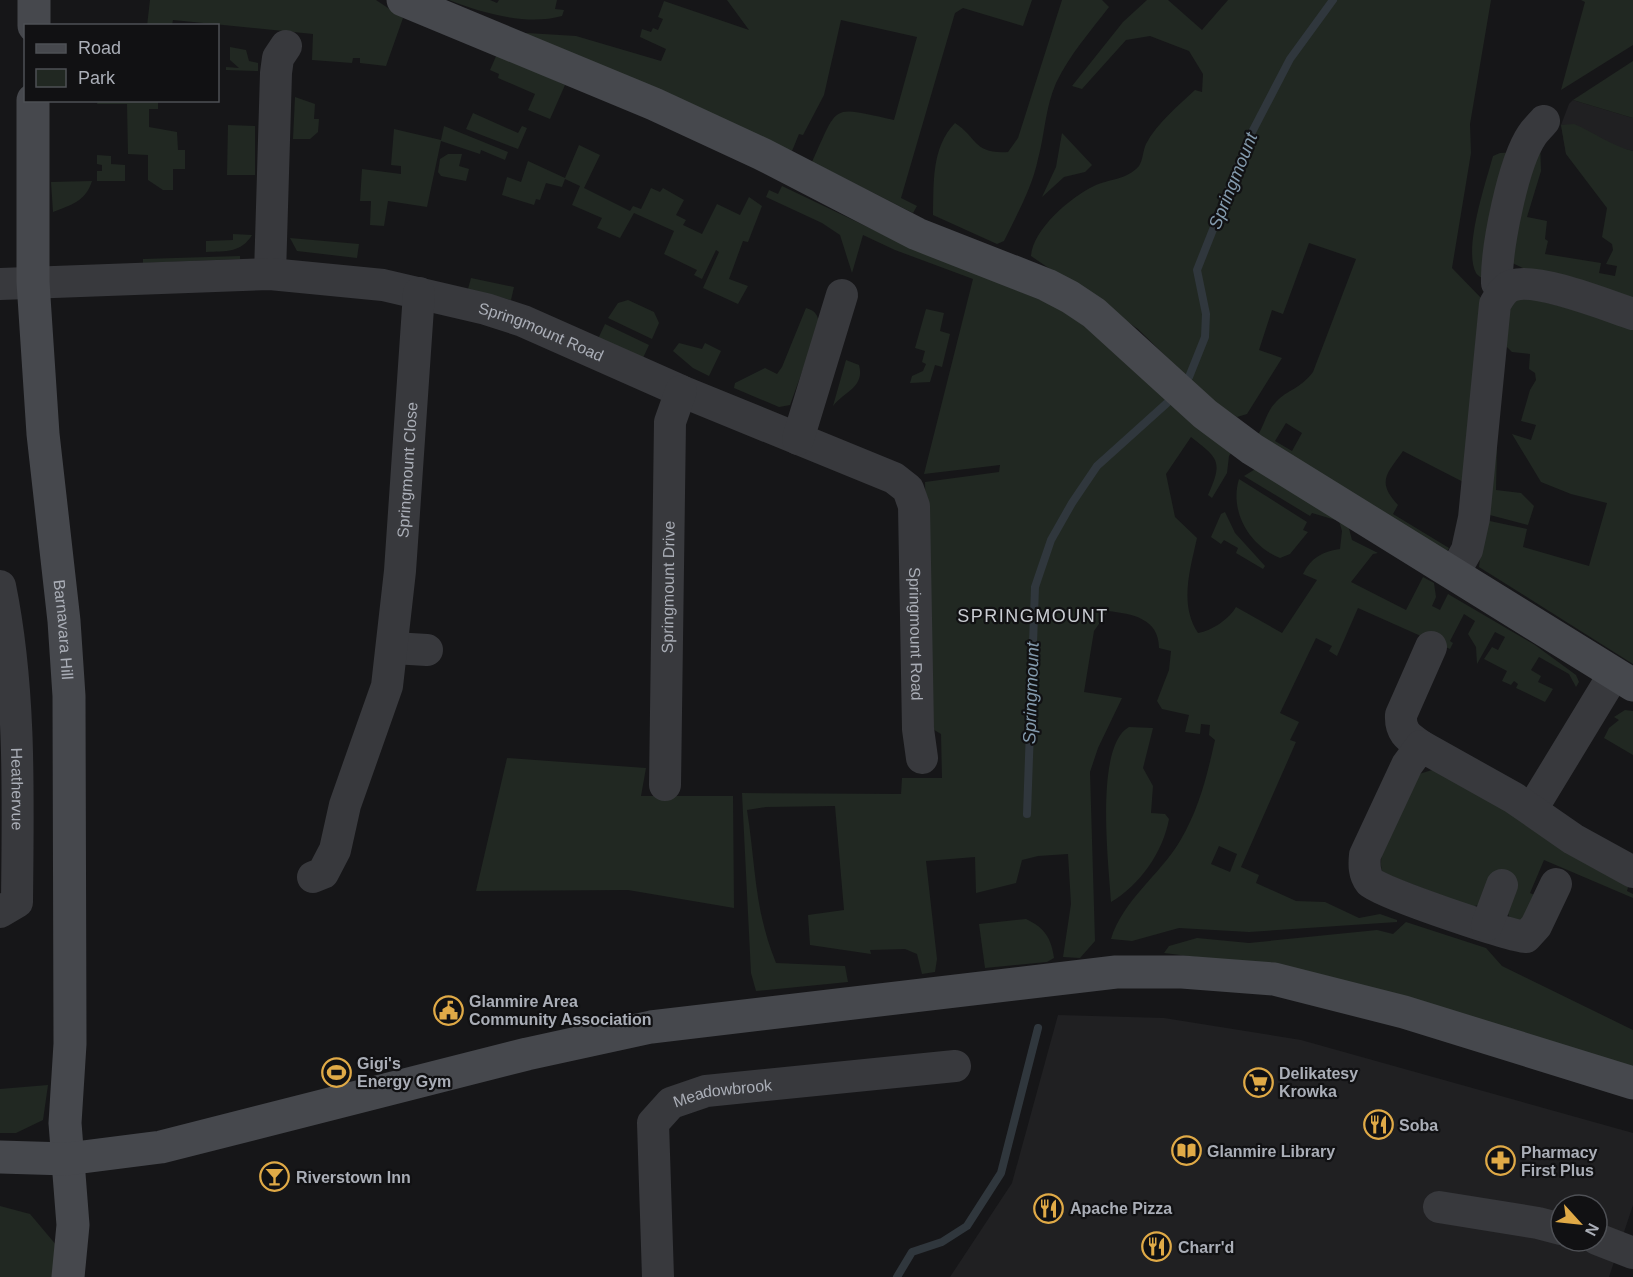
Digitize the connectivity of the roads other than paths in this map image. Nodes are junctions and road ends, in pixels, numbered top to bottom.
1 (34, 0) edge
2 (403, 0) edge
3 (34, 24) edge
4 (286, 46) dead end
5 (33, 102) edge
6 (1544, 121) dead end
7 (270, 274) junction
8 (33, 282) junction
9 (0, 284) edge
10 (1504, 290) junction
11 (419, 293) junction
12 (842, 295) dead end
13 (1633, 314) edge
14 (681, 391) junction
15 (798, 439) junction
16 (1454, 573) junction
17 (0, 586) edge
18 (1431, 646) dead end
19 (393, 648) junction
20 (427, 650) dead end
21 (1624, 680) edge
22 (1421, 746) junction
23 (922, 758) dead end
24 (665, 785) dead end
25 (1532, 809) junction
26 (1633, 872) edge
27 (313, 877) dead end
28 (1556, 884) dead end
29 (1502, 885) dead end
30 (0, 912) edge
31 (1487, 925) junction
32 (955, 1066) dead end
33 (1633, 1083) edge
34 (0, 1157) edge
35 (67, 1159) junction
36 (1439, 1207) dead end
37 (1549, 1226) edge
38 (1609, 1244) edge
39 (1633, 1253) edge
40 (68, 1277) edge
41 (658, 1277) edge

1 - 3 main road
2 - 16 main road
4 - 7 street
5 - 8 main road, Barnavara Hill
6 - 10 street
7 - 8 street, Springmount Road
7 - 11 street, Springmount Road
8 - 9 street
8 - 35 main road, Barnavara Hill
10 - 13 street
10 - 16 street
11 - 14 street, Springmount Road
11 - 19 street, Springmount Close
12 - 15 street
14 - 15 street, Springmount Road
14 - 24 street, Springmount Drive
15 - 23 street, Springmount Road
16 - 21 main road
17 - 30 street, Heathervue
18 - 22 street
19 - 20 street
19 - 27 street, Springmount Close
21 - 25 street
22 - 25 street
22 - 31 street
25 - 26 street
28 - 31 street
29 - 31 street
32 - 41 street, Meadowbrook
33 - 35 main road
34 - 35 main road
35 - 40 main road, Barnavara Hill
36 - 37 street
38 - 39 street

